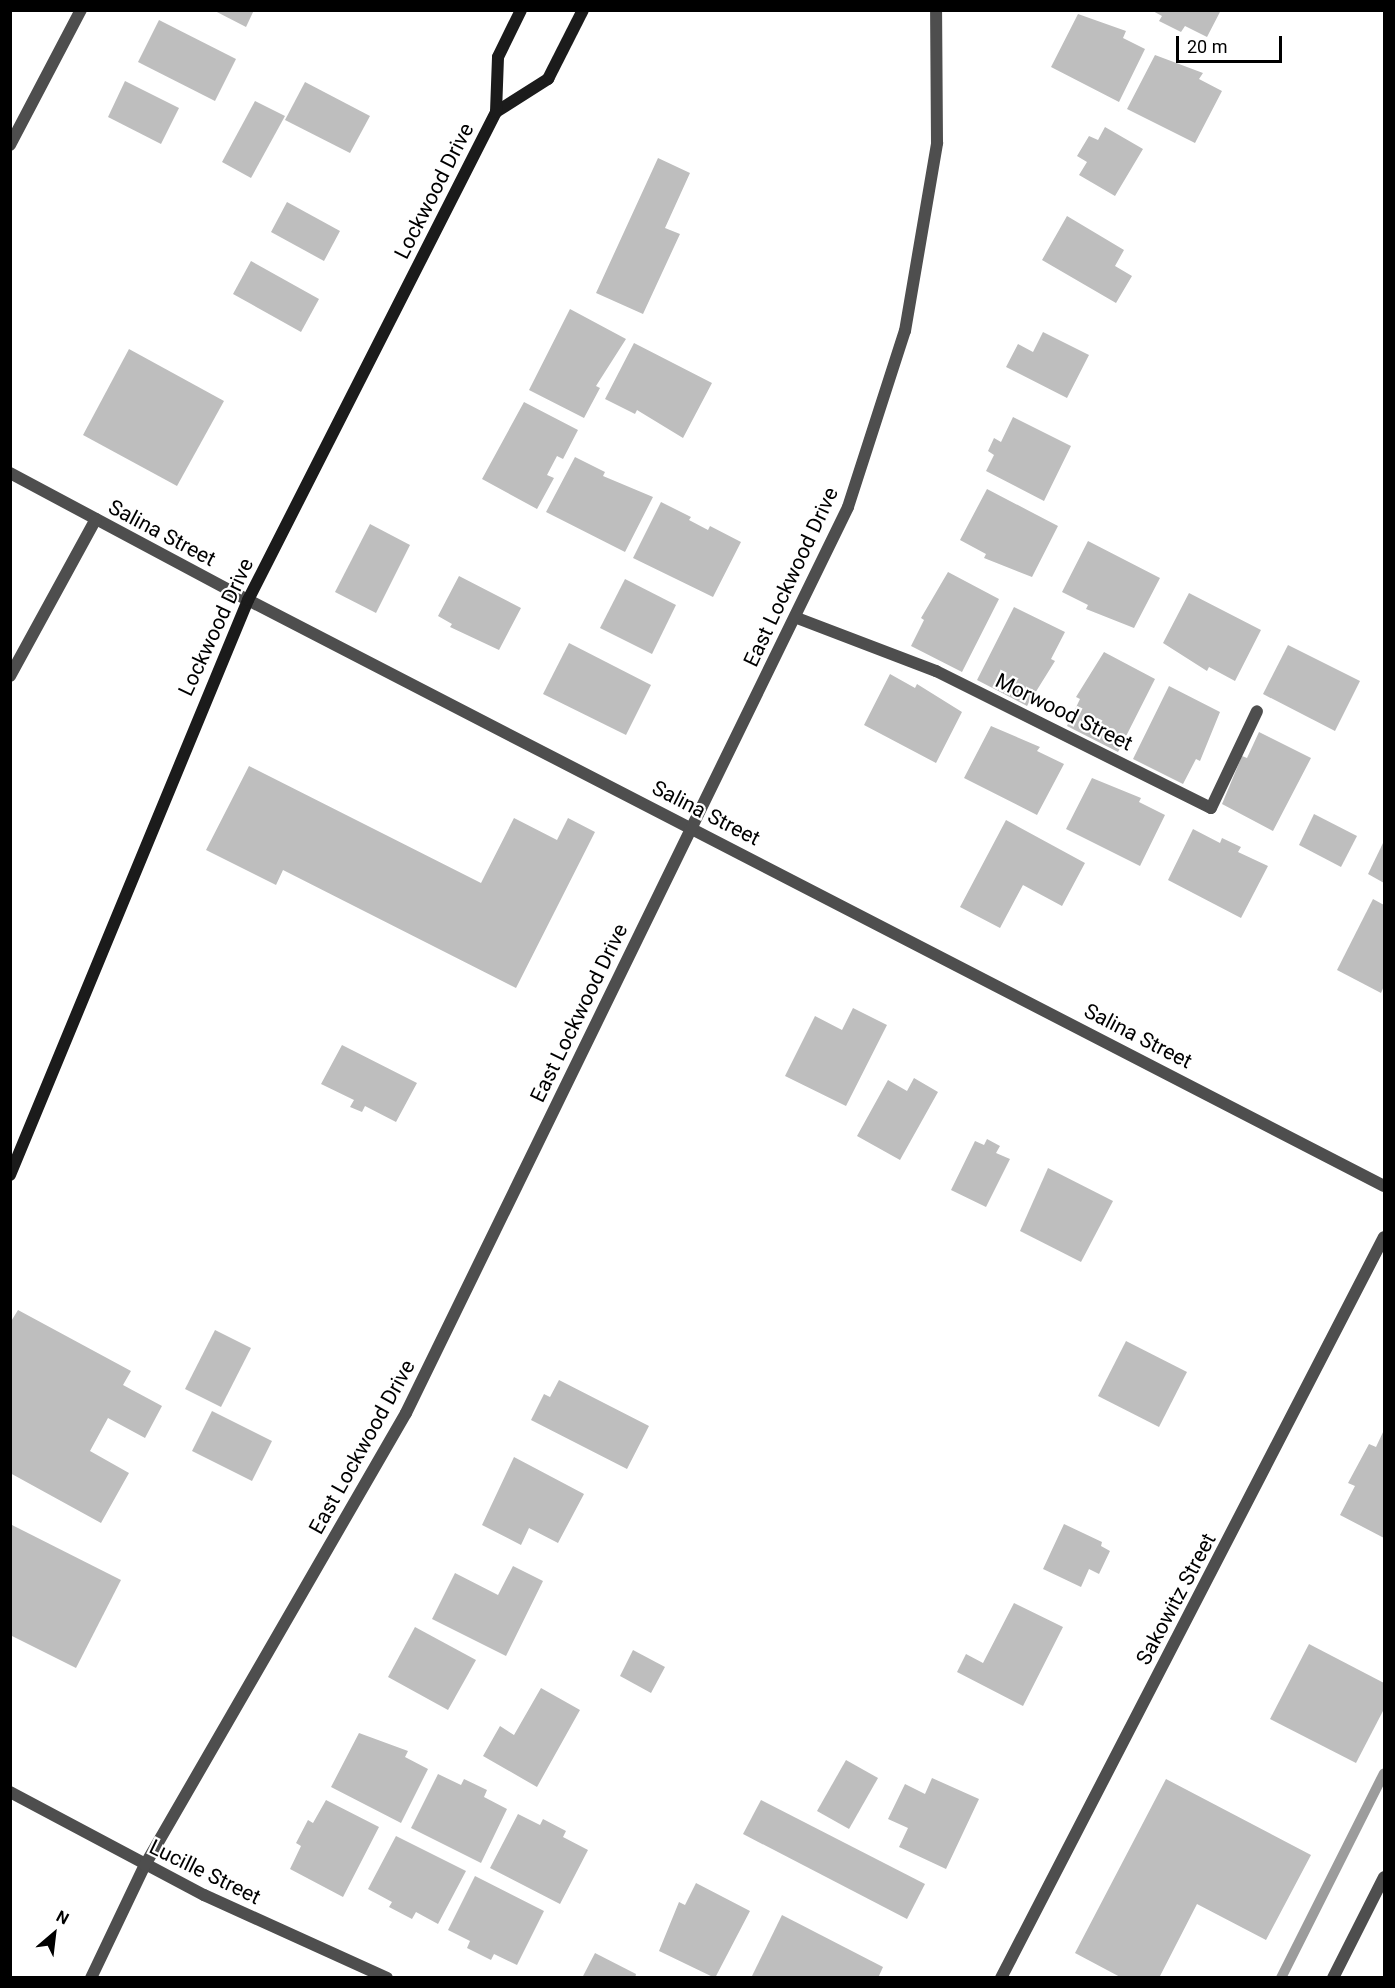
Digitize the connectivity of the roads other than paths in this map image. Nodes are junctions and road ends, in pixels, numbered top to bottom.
1 (81, 10) edge
2 (521, 10) edge
3 (583, 10) edge
4 (936, 10) edge
5 (496, 112) junction
6 (10, 145) edge
7 (10, 473) edge
8 (96, 519) junction
9 (248, 600) junction
10 (796, 618) junction
11 (10, 676) edge
12 (1257, 711) dead end
13 (691, 827) junction
14 (10, 1175) edge
15 (1384, 1186) edge
16 (1384, 1237) edge
17 (10, 1792) edge
18 (146, 1865) junction
19 (1384, 1877) edge
20 (91, 1977) edge
21 (387, 1977) edge
22 (1001, 1977) edge
23 (1333, 1977) edge

1 - 6 street
2 - 5 main road, Lockwood Drive
3 - 5 main road, Lockwood Drive
4 - 10 street, East Lockwood Drive
5 - 9 main road, Lockwood Drive
7 - 8 street, Salina Street
8 - 9 street, Salina Street
8 - 11 street
9 - 13 street, Salina Street
9 - 14 main road, Lockwood Drive
10 - 12 street, Morwood Street
10 - 13 street, East Lockwood Drive
13 - 15 street, Salina Street
13 - 18 street, East Lockwood Drive
16 - 22 street, Sakowitz Street
17 - 18 street, Lucille Street
18 - 20 street, East Lockwood Drive
18 - 21 street, Lucille Street
19 - 23 street

